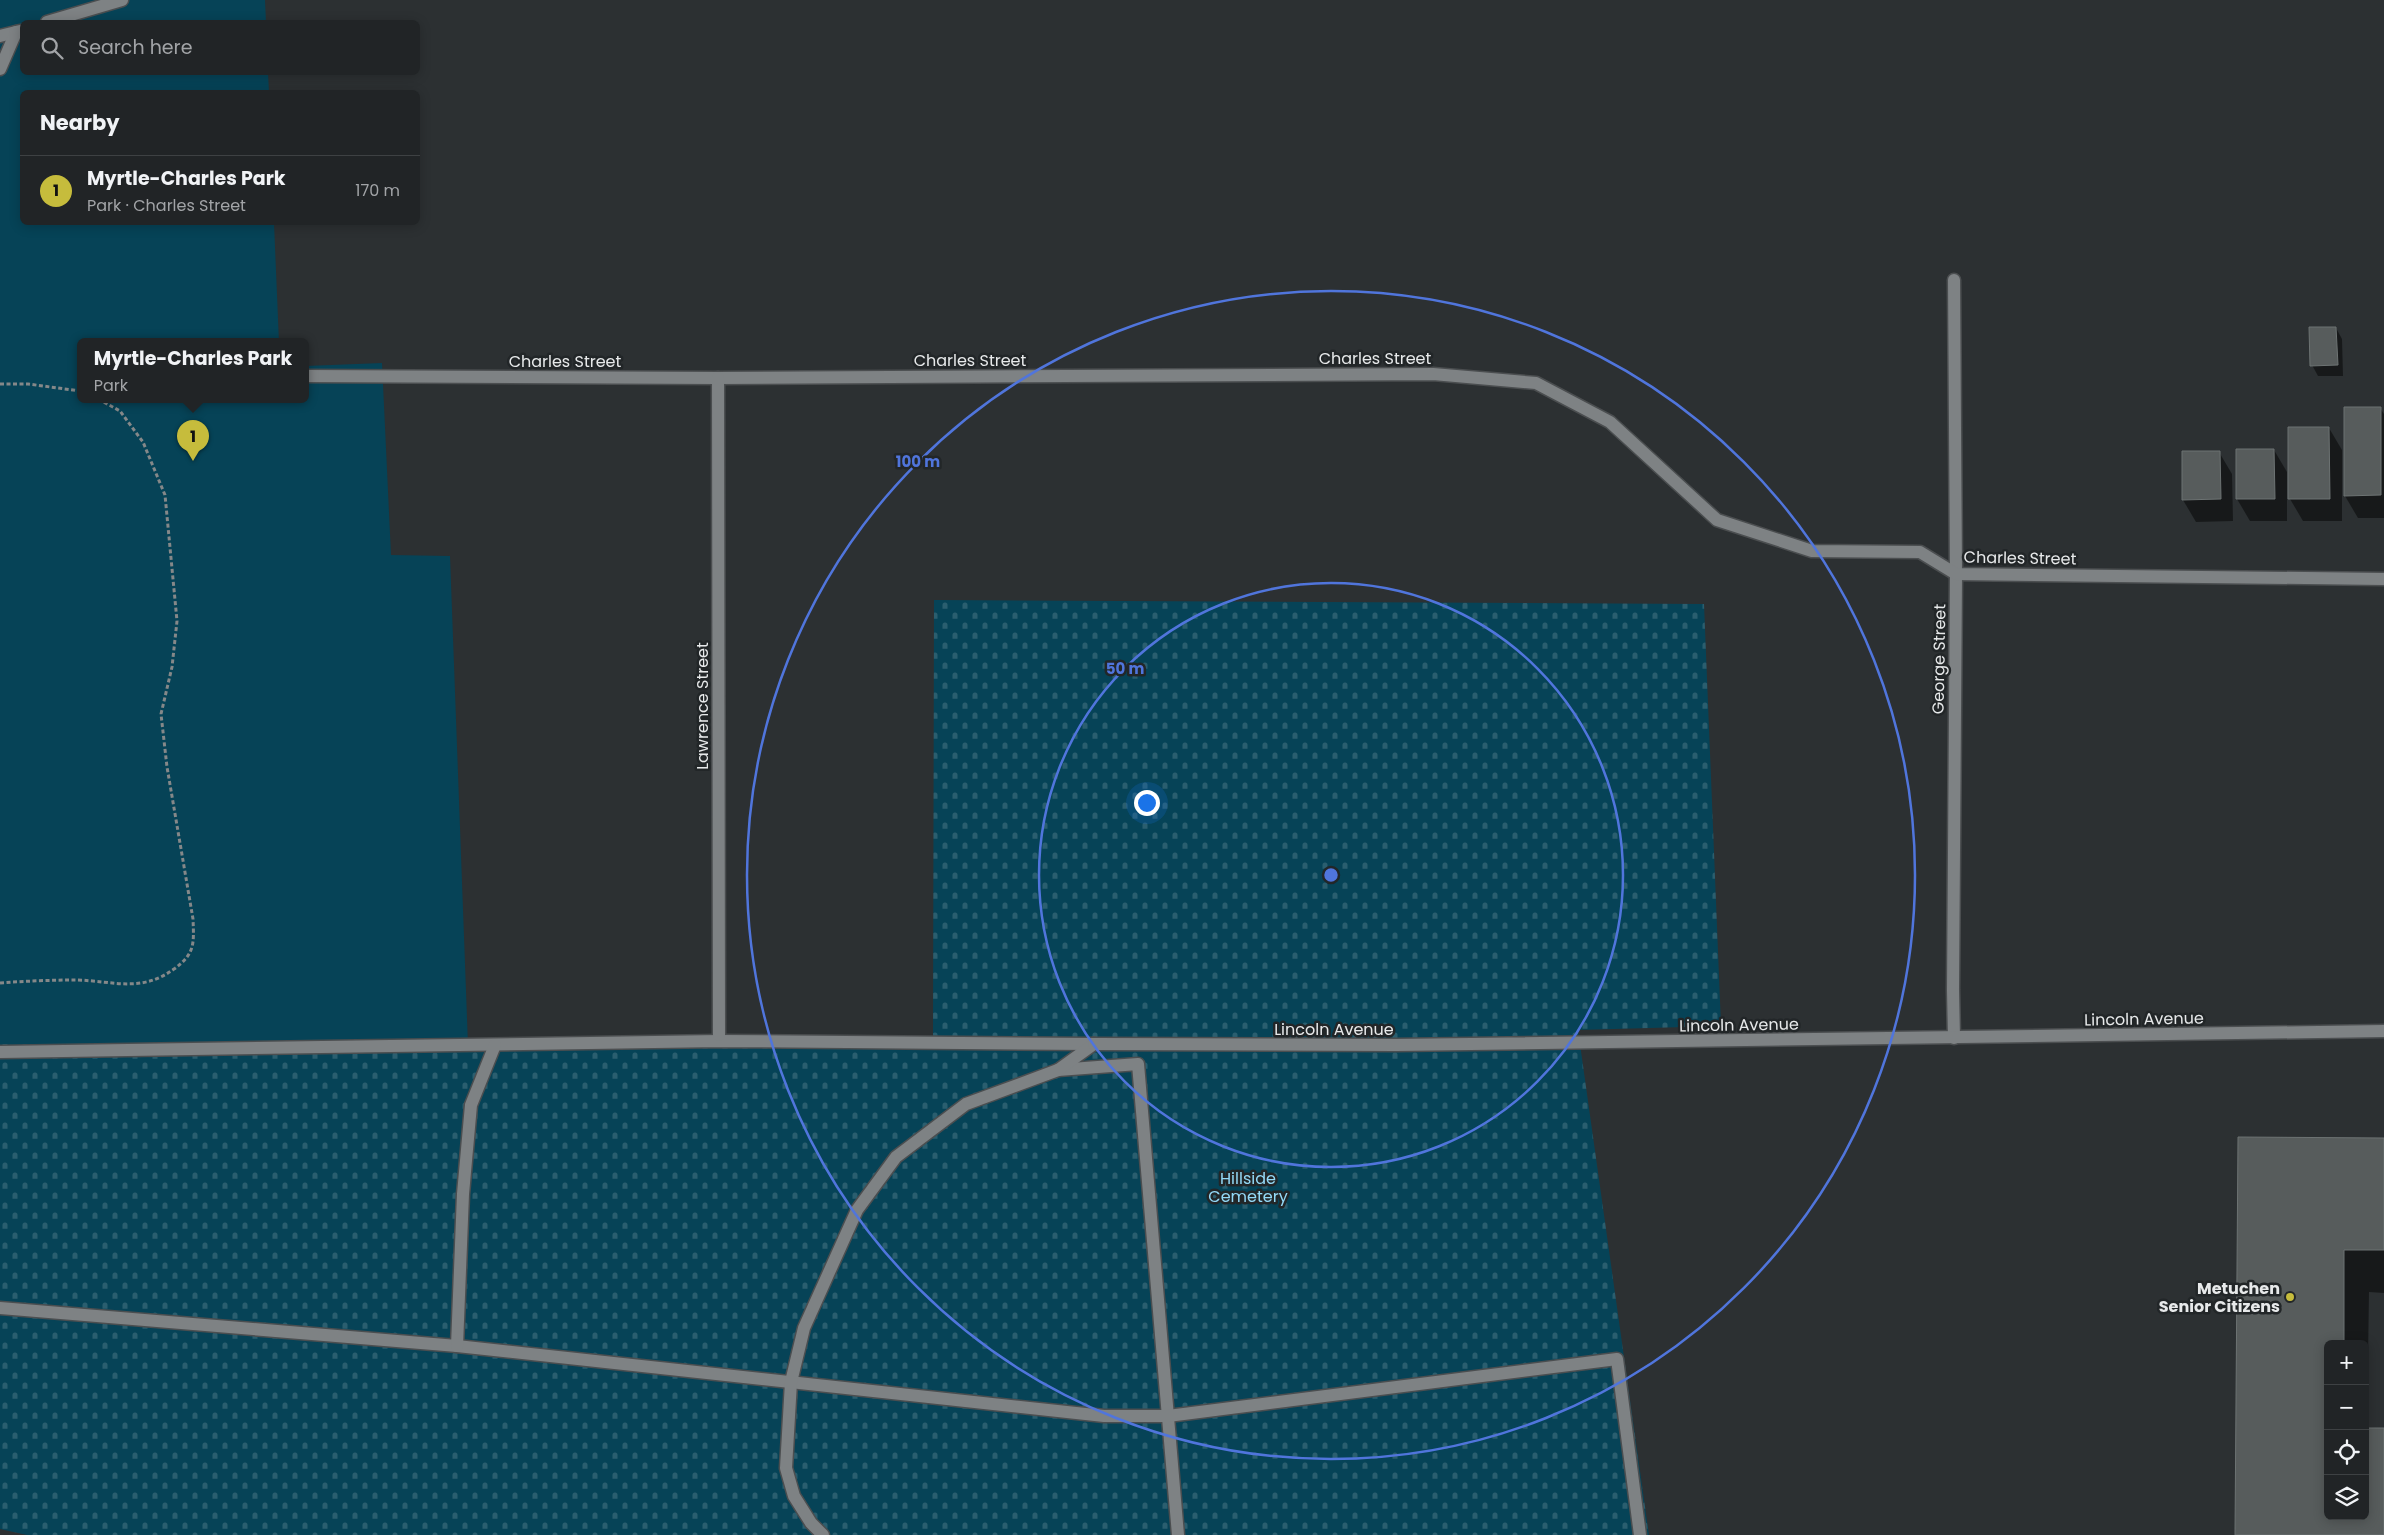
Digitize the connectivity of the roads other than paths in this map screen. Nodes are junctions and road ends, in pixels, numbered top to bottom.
1 (122, 0) edge
2 (54, 20) edge
3 (19, 31) edge
4 (0, 36) edge
5 (0, 68) edge
6 (1954, 280) dead end
7 (309, 376) edge
8 (718, 378) junction
9 (1956, 574) junction
10 (2384, 579) edge
11 (2384, 1031) edge
12 (719, 1035) dead end
13 (1954, 1038) junction
14 (1094, 1044) junction
15 (495, 1045) junction
16 (0, 1052) edge
17 (1058, 1070) junction
18 (0, 1308) edge
19 (457, 1346) junction
20 (791, 1382) junction
21 (1168, 1416) junction
22 (823, 1535) edge
23 (1178, 1535) edge
24 (1640, 1535) edge

1 - 2 street
3 - 4 street
3 - 5 street
6 - 9 street, George Street
7 - 8 street, Charles Street
8 - 9 street, Charles Street
8 - 12 street, Lawrence Street
9 - 10 street, Charles Street
9 - 13 street, George Street
11 - 13 street, Lincoln Avenue
13 - 14 street, Lincoln Avenue
14 - 15 street, Lincoln Avenue
14 - 17 street
15 - 16 street, Lincoln Avenue
15 - 19 street
17 - 20 street
17 - 21 street
18 - 19 street
19 - 20 street
20 - 21 street
20 - 22 street
21 - 23 street
21 - 24 street

